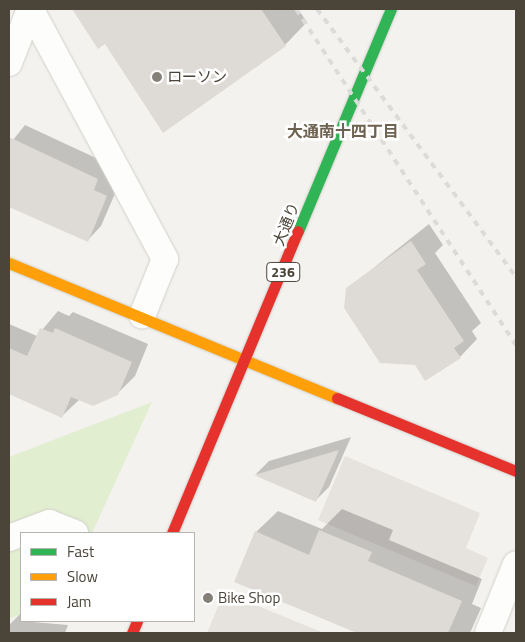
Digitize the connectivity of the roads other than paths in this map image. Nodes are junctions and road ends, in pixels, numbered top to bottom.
1 (30, 9) edge
2 (391, 9) edge
3 (9, 63) edge
4 (9, 264) edge
5 (142, 316) junction
6 (247, 359) junction
7 (516, 471) edge
8 (25, 532) edge
9 (72, 532) edge
10 (172, 532) edge
11 (516, 564) edge
12 (488, 633) edge

1 - 3 street
1 - 5 street
2 - 6 main road, 大通り / 236
4 - 5 main road
5 - 6 main road
6 - 7 main road
6 - 10 main road, 大通り / 236
8 - 9 street
11 - 12 street

